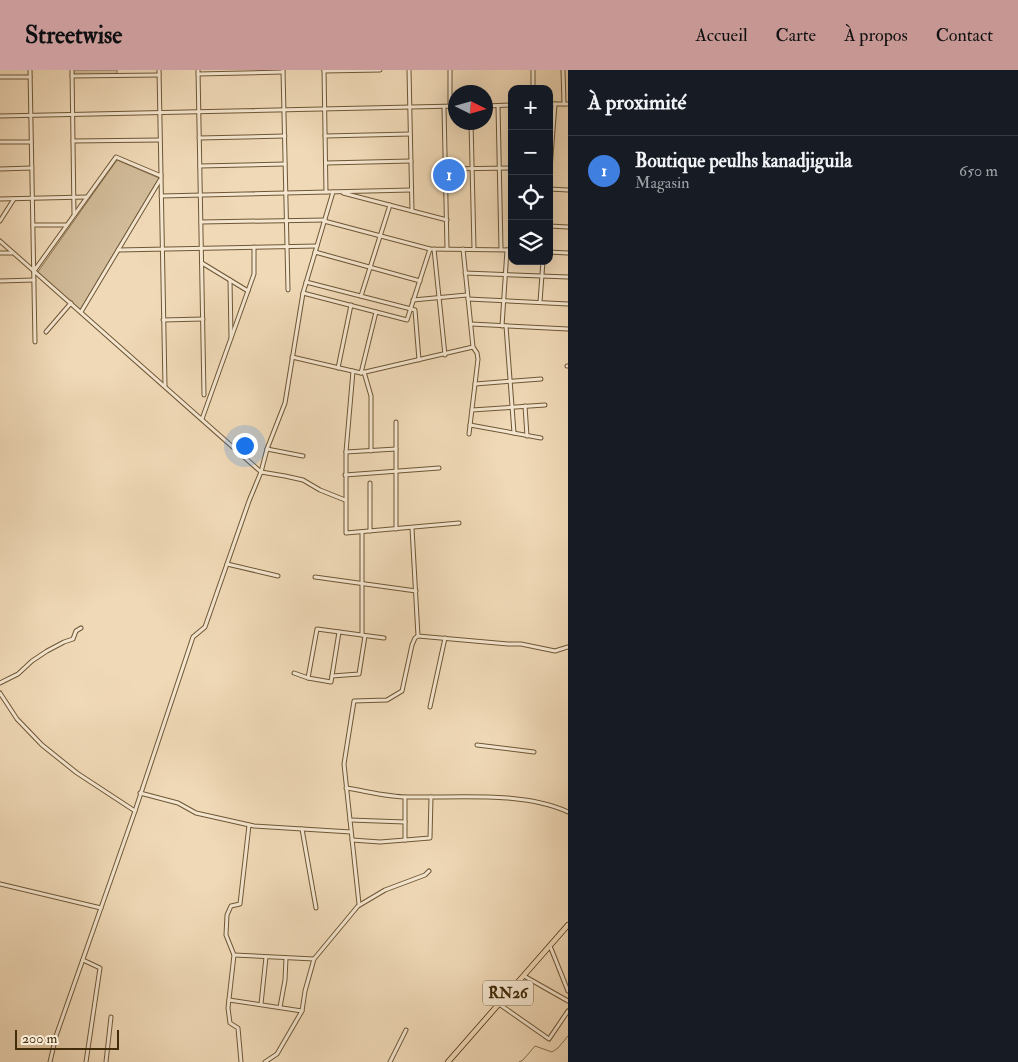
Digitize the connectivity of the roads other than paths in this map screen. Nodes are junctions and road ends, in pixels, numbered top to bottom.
1 (30, 70) edge
2 (72, 70) edge
3 (118, 70) edge
4 (370, 70) edge
5 (380, 70) edge
6 (409, 70) edge
7 (450, 70) edge
8 (533, 70) edge
9 (563, 70) edge
10 (244, 71) edge
11 (283, 71) edge
12 (324, 71) edge
13 (159, 72) edge
14 (198, 72) edge
15 (72, 76) junction
16 (118, 76) junction
17 (0, 77) edge
18 (30, 77) junction
19 (450, 85) edge
20 (533, 85) edge
21 (555, 104) joint
22 (566, 104) edge
23 (508, 105) edge
24 (448, 106) edge
25 (493, 106) edge
26 (498, 106) junction
27 (410, 107) junction
28 (444, 107) junction
29 (325, 109) junction
30 (284, 110) junction
31 (199, 112) junction
32 (159, 113) junction
33 (72, 114) junction
34 (31, 115) junction
35 (0, 116) edge
36 (471, 130) edge
37 (410, 134) junction
38 (285, 136) junction
39 (325, 136) junction
40 (199, 138) junction
41 (160, 140) junction
42 (0, 142) edge
43 (31, 142) junction
44 (73, 142) junction
45 (411, 161) junction
46 (326, 163) junction
47 (285, 164) junction
48 (200, 166) junction
49 (32, 168) junction
50 (499, 168) junction
51 (508, 168) edge
52 (0, 169) edge
53 (472, 169) junction
54 (446, 170) junction
55 (550, 175) edge
56 (161, 178) junction
57 (553, 189) edge
58 (412, 190) junction
59 (568, 190) edge
60 (326, 192) junction
61 (333, 192) junction
62 (339, 192) junction
63 (286, 193) junction
64 (200, 195) junction
65 (161, 196) junction
66 (74, 197) junction
67 (87, 197) junction
68 (14, 198) junction
69 (32, 198) junction
70 (0, 199) edge
71 (390, 205) junction
72 (412, 212) junction
73 (74, 214) junction
74 (324, 220) junction
75 (446, 220) junction
76 (0, 221) edge
77 (286, 221) junction
78 (201, 222) junction
79 (67, 224) junction
80 (33, 225) junction
81 (553, 226) edge
82 (568, 227) edge
83 (381, 236) junction
84 (0, 241) edge
85 (287, 246) junction
86 (317, 246) junction
87 (254, 247) junction
88 (201, 248) junction
89 (162, 249) junction
90 (432, 249) junction
91 (447, 249) junction
92 (463, 249) junction
93 (474, 249) junction
94 (118, 250) junction
95 (501, 250) junction
96 (507, 250) joint
97 (315, 252) junction
98 (553, 252) edge
99 (0, 253) edge
100 (13, 253) junction
101 (568, 253) edge
102 (202, 263) junction
103 (543, 265) edge
104 (370, 267) junction
105 (34, 271) junction
106 (465, 273) junction
107 (505, 275) junction
108 (542, 277) junction
109 (568, 278) edge
110 (34, 280) junction
111 (230, 280) junction
112 (0, 281) edge
113 (420, 281) junction
114 (306, 282) junction
115 (288, 290) dead end
116 (248, 291) junction
117 (303, 293) junction
118 (361, 296) junction
119 (468, 297) junction
120 (439, 298) junction
121 (414, 300) junction
122 (504, 300) junction
123 (540, 302) junction
124 (71, 303) junction
125 (568, 304) edge
126 (351, 305) junction
127 (411, 309) junction
128 (80, 312) junction
129 (376, 312) junction
130 (203, 318) junction
131 (164, 320) junction
132 (471, 324) junction
133 (504, 326) junction
134 (568, 329) edge
135 (46, 332) dead end
136 (231, 338) junction
137 (35, 342) dead end
138 (473, 347) junction
139 (445, 355) junction
140 (292, 357) junction
141 (419, 360) junction
142 (338, 368) junction
143 (353, 371) junction
144 (363, 372) junction
145 (541, 380) dead end
146 (510, 382) junction
147 (475, 384) junction
148 (165, 387) junction
149 (204, 396) dead end
150 (544, 405) dead end
151 (526, 406) junction
152 (512, 407) junction
153 (472, 410) junction
154 (202, 419) junction
155 (396, 422) dead end
156 (470, 425) junction
157 (514, 433) junction
158 (469, 434) dead end
159 (527, 436) junction
160 (541, 438) dead end
161 (267, 449) junction
162 (396, 449) junction
163 (371, 450) junction
164 (346, 452) junction
165 (303, 456) dead end
166 (439, 468) dead end
167 (396, 471) junction
168 (261, 472) junction
169 (346, 475) junction
170 (370, 483) dead end
171 (345, 500) junction
172 (459, 524) dead end
173 (412, 528) junction
174 (396, 529) junction
175 (370, 531) junction
176 (362, 532) junction
177 (227, 564) junction
178 (278, 576) dead end
179 (315, 577) dead end
180 (362, 583) junction
181 (416, 591) junction
182 (80, 628) dead end
183 (339, 632) junction
184 (364, 636) junction
185 (418, 636) junction
186 (384, 638) dead end
187 (445, 638) junction
188 (568, 647) edge
189 (294, 673) dead end
190 (332, 676) junction
191 (308, 678) junction
192 (0, 683) edge
193 (0, 693) edge
194 (430, 707) dead end
195 (477, 745) dead end
196 (534, 752) dead end
197 (346, 788) junction
198 (140, 793) junction
199 (406, 797) junction
200 (431, 797) junction
201 (135, 811) junction
202 (568, 812) edge
203 (350, 820) junction
204 (405, 822) junction
205 (249, 825) junction
206 (302, 829) junction
207 (351, 832) junction
208 (352, 840) junction
209 (405, 840) junction
210 (429, 871) dead end
211 (0, 884) edge
212 (359, 904) junction
213 (101, 908) junction
214 (316, 908) dead end
215 (568, 925) edge
216 (550, 946) junction
217 (234, 956) junction
218 (266, 957) junction
219 (286, 958) junction
220 (314, 959) junction
221 (83, 960) junction
222 (524, 976) junction
223 (568, 991) edge
224 (229, 1000) junction
225 (568, 1000) edge
226 (261, 1004) junction
227 (499, 1004) junction
228 (280, 1007) junction
229 (302, 1011) junction
230 (568, 1011) edge
231 (111, 1017) dead end
232 (406, 1030) dead end
233 (50, 1062) edge
234 (86, 1062) edge
235 (106, 1062) edge
236 (241, 1062) edge
237 (265, 1062) edge
238 (390, 1062) edge
239 (448, 1062) edge

1 - 18 street
2 - 15 street
3 - 16 street
4 - 5 street
4 - 12 street
6 - 27 street
7 - 19 street
8 - 20 street
9 - 22 street
10 - 11 street
10 - 14 street
11 - 30 street
12 - 29 street
13 - 16 street
13 - 32 street
14 - 31 street
15 - 16 street
15 - 33 street
17 - 18 street
18 - 34 street
21 - 22 street
21 - 55 street
23 - 26 street
24 - 28 street
25 - 26 street
26 - 50 street
27 - 28 street
27 - 29 street
27 - 37 street
28 - 54 street
29 - 30 street
29 - 39 street
30 - 31 street
30 - 38 street
31 - 32 street
31 - 40 street
32 - 33 street
32 - 41 street
33 - 34 street
33 - 44 street
34 - 35 street
34 - 43 street
36 - 53 street
37 - 39 street
37 - 45 street
38 - 40 street
38 - 47 street
39 - 46 street
40 - 48 street
41 - 44 street
41 - 56 street
42 - 43 street
43 - 49 street
44 - 66 street
45 - 46 street
45 - 58 street
46 - 60 street
47 - 48 street
47 - 63 street
48 - 64 street
49 - 52 street
49 - 69 street
50 - 51 street
50 - 53 street
50 - 95 street
53 - 54 street
53 - 93 street
54 - 75 street
56 - 65 street
56 - 67 street
56 - 94 street
57 - 59 street
58 - 62 street
58 - 72 street
60 - 61 street
60 - 63 street
61 - 62 street
61 - 74 street
62 - 71 street
63 - 64 street
63 - 77 street
64 - 65 street
64 - 78 street
65 - 89 street
66 - 67 street
66 - 69 street
66 - 73 street
67 - 73 street
68 - 69 street
68 - 70 street
68 - 76 street
69 - 80 street
71 - 72 street
71 - 83 street
72 - 75 street
73 - 79 street
74 - 77 street
74 - 83 street
74 - 86 street
75 - 91 street
77 - 78 street
77 - 85 street
78 - 88 street
79 - 80 street
79 - 105 street
80 - 105 street
81 - 82 street
83 - 90 street
83 - 104 street
84 - 100 street
85 - 86 street
85 - 87 street
85 - 115 street
86 - 97 street
87 - 88 street
87 - 116 street
88 - 89 street
88 - 102 street
89 - 94 street
89 - 131 street
90 - 91 street
90 - 113 street
90 - 120 street
91 - 92 street
92 - 93 street
92 - 106 street
93 - 95 street
94 - 128 street
95 - 96 street
96 - 107 street
97 - 104 street
97 - 114 street
98 - 101 street
99 - 100 street
100 - 105 street
102 - 111 street
102 - 130 street
103 - 108 street
104 - 113 street
104 - 118 street
105 - 110 street
105 - 124 street
106 - 107 street
106 - 119 street
107 - 108 street
107 - 122 street
108 - 109 street
108 - 123 street
110 - 112 street
110 - 137 street
111 - 116 street
111 - 136 street
113 - 121 street
114 - 117 street
114 - 118 street
116 - 136 street
117 - 126 street
117 - 140 street
118 - 127 street
119 - 120 street
119 - 122 street
119 - 132 street
120 - 121 street
120 - 139 street
121 - 127 street
122 - 123 street
122 - 133 street
123 - 125 street
124 - 128 street
124 - 135 street
126 - 129 street
126 - 142 street
127 - 129 street
127 - 141 street
128 - 148 street
129 - 144 street
130 - 131 street
130 - 149 street
131 - 148 street
132 - 133 street
132 - 138 street
133 - 134 street
133 - 146 street
136 - 154 street
138 - 139 street
138 - 147 street
139 - 141 street
140 - 142 street
140 - 161 street
141 - 144 street
142 - 143 street
143 - 144 street
143 - 164 street
144 - 163 street
145 - 146 street
146 - 147 street
146 - 152 street
147 - 153 street
148 - 154 street
150 - 151 street
151 - 152 street
151 - 159 street
152 - 153 street
152 - 157 street
153 - 156 street
154 - 168 street
155 - 162 street
156 - 157 street
156 - 158 street
157 - 159 street
159 - 160 street
161 - 165 street
161 - 168 street
162 - 163 street
162 - 167 street
163 - 164 street
164 - 169 street
166 - 167 street
167 - 169 street
167 - 174 street
168 - 171 street
168 - 177 street
169 - 171 street
170 - 175 street
171 - 176 street
172 - 173 street
173 - 174 street
173 - 181 street
174 - 175 street
175 - 176 street
176 - 180 street
177 - 178 street
177 - 198 street
179 - 180 street
180 - 181 street
180 - 184 street
181 - 185 street
182 - 192 street
183 - 184 street
183 - 190 street
183 - 191 street
184 - 186 street
184 - 190 street
185 - 187 street
185 - 197 street
187 - 188 street
187 - 194 street
189 - 191 street
190 - 191 street
193 - 201 street
195 - 196 street
197 - 199 street
197 - 203 street
198 - 201 street
198 - 205 street
199 - 200 street
199 - 204 street
200 - 202 street
200 - 209 street
201 - 213 street
203 - 204 street
203 - 207 street
204 - 209 street
205 - 206 street
205 - 217 street
206 - 207 street
206 - 214 street
207 - 208 street
208 - 209 street
208 - 212 street
210 - 212 street
211 - 213 street
212 - 220 street
213 - 221 street
215 - 216 main road, RN26
216 - 222 main road, RN26
216 - 223 street
217 - 218 street
217 - 224 street
218 - 219 street
218 - 226 street
219 - 220 street
219 - 228 street
220 - 229 street
221 - 233 street
221 - 234 street
222 - 225 street
222 - 227 main road, RN26
224 - 226 street
224 - 236 street
226 - 228 street
227 - 230 street
227 - 239 main road, RN26
228 - 229 street
229 - 237 street
231 - 235 street
232 - 238 street

